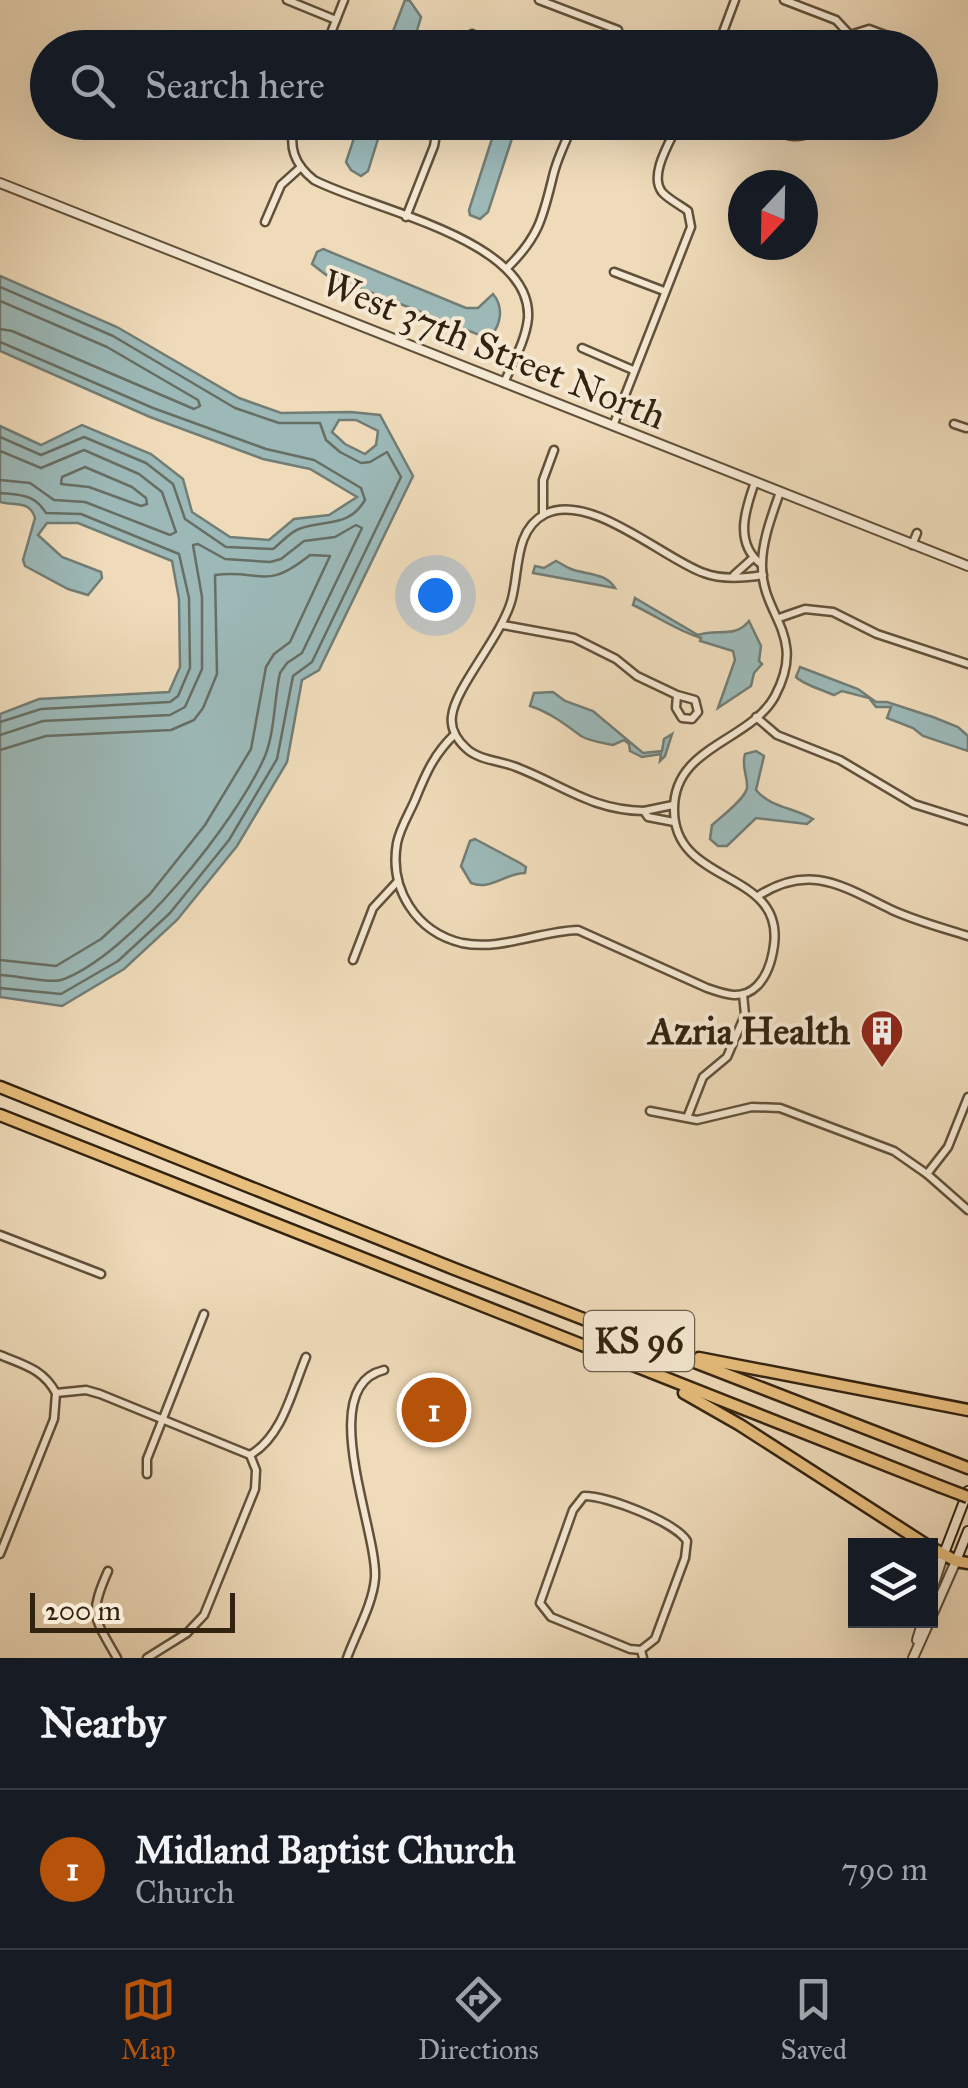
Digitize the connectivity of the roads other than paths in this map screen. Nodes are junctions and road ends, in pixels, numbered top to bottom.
1 (287, 0) edge
2 (344, 0) edge
3 (540, 0) edge
4 (736, 0) edge
5 (784, 0) edge
6 (336, 20) junction
7 (332, 30) edge
8 (618, 30) dead end
9 (724, 30) edge
10 (845, 30) edge
11 (293, 140) edge
12 (435, 140) edge
13 (567, 140) edge
14 (672, 140) edge
15 (300, 167) junction
16 (0, 184) edge
17 (406, 217) junction
18 (265, 222) dead end
19 (507, 268) junction
20 (614, 272) dead end
21 (664, 291) junction
22 (582, 348) dead end
23 (634, 370) junction
24 (504, 382) junction
25 (954, 424) dead end
26 (613, 426) junction
27 (966, 428) edge
28 (554, 450) dead end
29 (755, 482) junction
30 (780, 492) junction
31 (543, 515) junction
32 (917, 533) dead end
33 (912, 544) junction
34 (753, 558) junction
35 (762, 564) junction
36 (968, 566) edge
37 (734, 575) junction
38 (763, 576) junction
39 (778, 618) junction
40 (503, 625) junction
41 (968, 664) edge
42 (677, 695) dead end
43 (756, 717) junction
44 (455, 734) junction
45 (673, 804) junction
46 (644, 811) junction
47 (968, 821) edge
48 (674, 822) junction
49 (398, 881) junction
50 (758, 896) junction
51 (968, 936) edge
52 (353, 960) dead end
53 (743, 994) junction
54 (0, 1087) edge
55 (968, 1097) edge
56 (650, 1111) dead end
57 (0, 1115) edge
58 (687, 1118) junction
59 (927, 1174) junction
60 (968, 1210) edge
61 (0, 1235) edge
62 (101, 1274) dead end
63 (204, 1314) dead end
64 (616, 1332) junction
65 (578, 1345) junction
66 (0, 1356) edge
67 (306, 1356) dead end
68 (384, 1370) dead end
69 (56, 1393) junction
70 (968, 1410) edge
71 (163, 1420) junction
72 (250, 1455) junction
73 (968, 1468) edge
74 (147, 1474) dead end
75 (968, 1494) edge
76 (968, 1531) edge
77 (916, 1538) edge
78 (938, 1552) edge
79 (0, 1554) edge
80 (943, 1556) junction
81 (962, 1562) edge
82 (108, 1571) dead end
83 (938, 1571) edge
84 (938, 1603) edge
85 (925, 1628) edge
86 (642, 1654) edge
87 (117, 1658) edge
88 (147, 1658) edge
89 (346, 1658) edge
90 (912, 1658) edge

1 - 6 street
2 - 6 street
3 - 8 street
4 - 9 street
5 - 10 street
6 - 7 street
11 - 15 street
12 - 17 street
13 - 19 street
14 - 21 street
15 - 17 street
15 - 18 street
16 - 24 street, West 37th Street North
17 - 19 street
19 - 24 street
20 - 21 street
21 - 23 street
22 - 23 street
23 - 26 street
24 - 26 street, West 37th Street North
25 - 27 street
26 - 29 street, West 37th Street North
28 - 31 street
29 - 30 street, West 37th Street North
29 - 34 street
30 - 33 street, West 37th Street North
30 - 35 street
31 - 37 street
31 - 40 street
32 - 33 street
33 - 36 street, West 37th Street North
34 - 35 street
34 - 37 street
35 - 38 street
37 - 38 street
38 - 39 street
39 - 41 street
39 - 43 street
40 - 42 street
40 - 44 street
43 - 45 street
43 - 47 street
44 - 46 street
44 - 49 street
45 - 46 street
45 - 48 street
46 - 48 street
48 - 50 street
49 - 52 street
49 - 53 street
50 - 51 street
50 - 53 street
53 - 58 street
54 - 64 highway, KS 96
55 - 59 street
56 - 58 street
57 - 65 highway, KS 96
58 - 59 street
59 - 60 street
61 - 62 street
63 - 71 street
64 - 70 highway
64 - 73 highway, KS 96
65 - 75 highway, KS 96, bridge
65 - 77 highway
66 - 69 street
67 - 72 street
68 - 89 street
69 - 71 street
69 - 79 street
71 - 72 street
71 - 74 street
72 - 88 street
75 - 80 street
76 - 81 street
78 - 80 highway
80 - 81 highway
80 - 83 street
81 - 84 street
82 - 87 street
85 - 90 street
86 - 86 street

